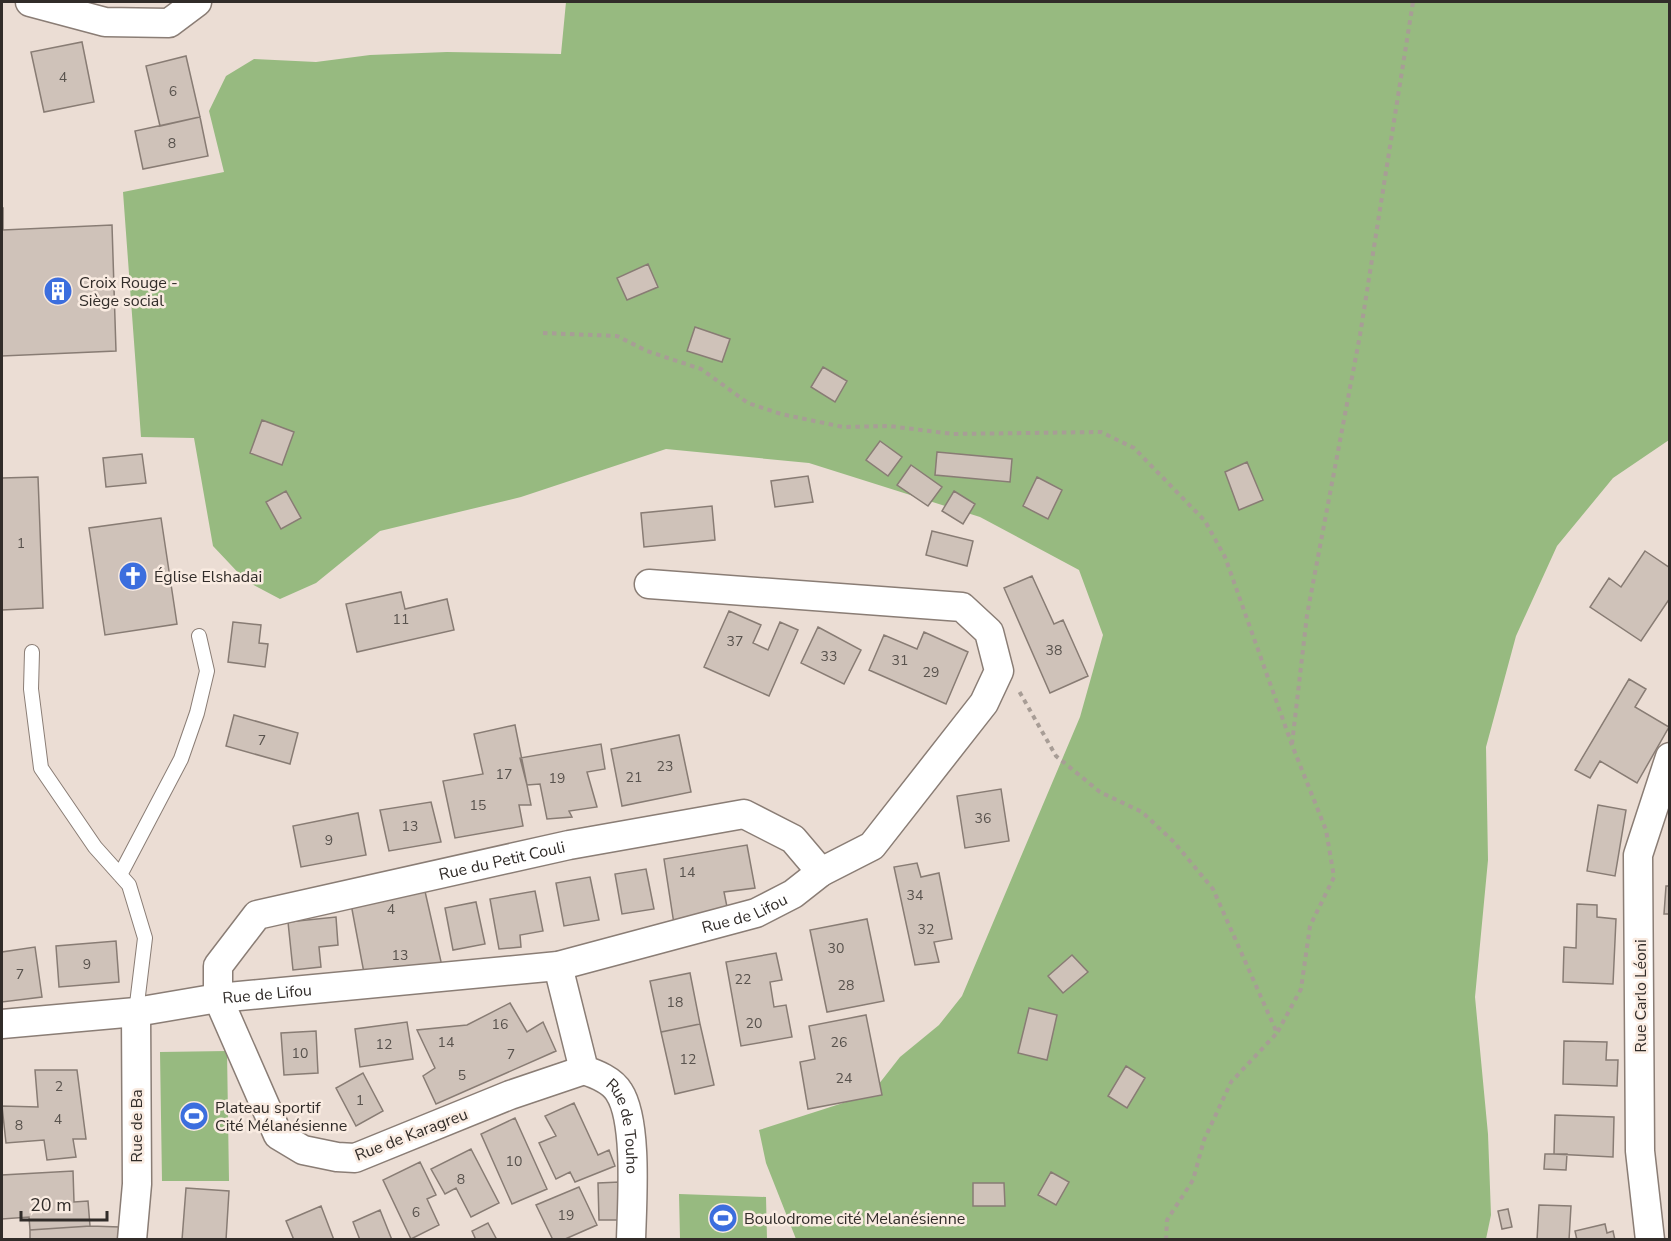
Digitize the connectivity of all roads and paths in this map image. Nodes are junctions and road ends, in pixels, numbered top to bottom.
1 (30, 2) edge
2 (197, 2) edge
3 (1413, 2) edge
4 (543, 333) dead end
5 (649, 584) dead end
6 (200, 636) dead end
7 (32, 652) dead end
8 (999, 671) junction
9 (1292, 745) junction
10 (1670, 757) edge
11 (821, 872) junction
12 (120, 875) junction
13 (558, 966) junction
14 (218, 998) junction
15 (136, 1012) junction
16 (2, 1024) edge
17 (1277, 1033) junction
18 (584, 1070) junction
19 (132, 1239) edge
20 (632, 1239) edge
21 (1166, 1239) edge
22 (1650, 1239) edge

1 - 2 street
3 - 9 path
4 - 9 path
5 - 8 street
6 - 12 lane
7 - 12 lane
8 - 11 street, Rue de Lifou
8 - 17 path
9 - 17 path
10 - 22 street, Rue Carlo Léoni
11 - 13 street, Rue de Lifou
11 - 14 street, Rue du Petit Couli
12 - 15 lane
13 - 14 street, Rue de Lifou
13 - 18 street, Rue de Touho
14 - 15 street, Rue de Lifou
14 - 18 street, Rue de Karagreu
15 - 16 street, Rue de Lifou
15 - 19 street, Rue de Ba
17 - 21 path
18 - 20 street, Rue de Touho

